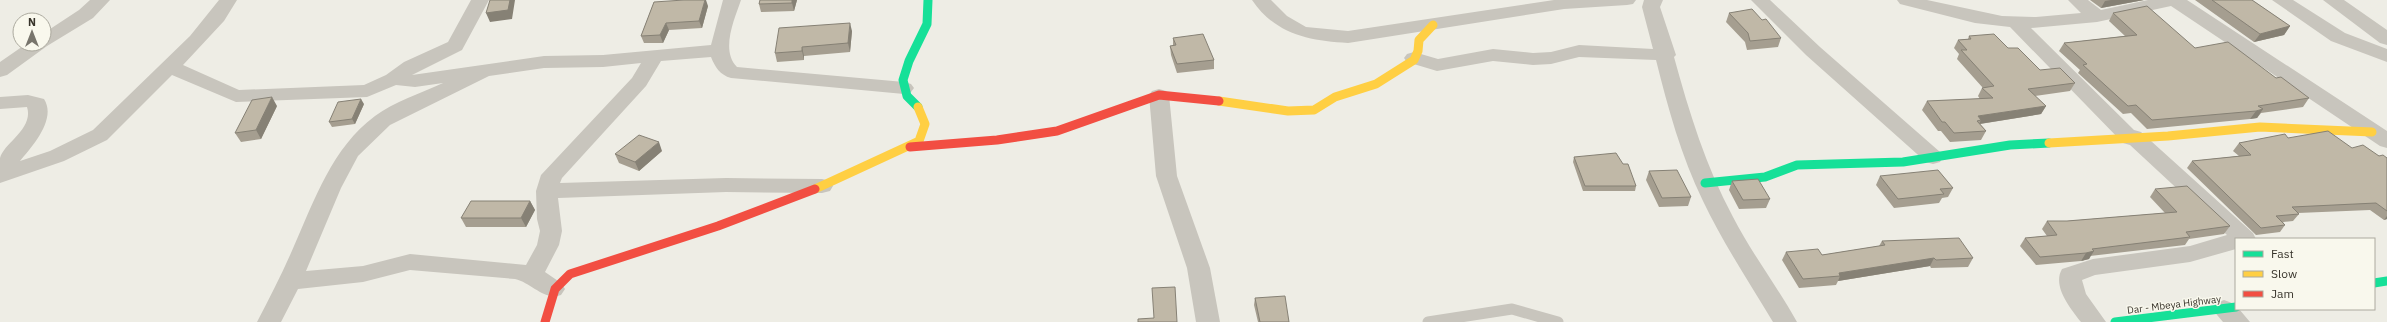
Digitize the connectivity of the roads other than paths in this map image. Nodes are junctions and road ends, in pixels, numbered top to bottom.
1 (101, 0) edge
2 (228, 0) edge
3 (480, 0) edge
4 (732, 0) edge
5 (928, 0) edge
6 (1261, 0) edge
7 (1626, 0) edge
8 (1649, 0) edge
9 (1760, 0) edge
10 (1906, 0) edge
11 (2077, 0) edge
12 (2174, 0) edge
13 (2281, 0) edge
14 (2332, 0) edge
15 (2097, 16) junction
16 (2015, 22) junction
17 (1434, 25) junction
18 (52, 36) edge
19 (2387, 39) edge
20 (720, 50) junction
21 (27, 52) edge
22 (1666, 55) junction
23 (655, 56) junction
24 (2387, 56) edge
25 (1414, 58) junction
26 (170, 67) junction
27 (0, 71) edge
28 (481, 73) junction
29 (393, 78) junction
30 (904, 88) junction
31 (1159, 95) junction
32 (0, 103) edge
33 (2380, 136) edge
34 (2132, 137) junction
35 (910, 147) junction
36 (1932, 157) junction
37 (0, 171) edge
38 (0, 176) edge
39 (1705, 183) junction
40 (822, 186) junction
41 (547, 191) junction
42 (2243, 238) edge
43 (2235, 242) edge
44 (532, 275) junction
45 (290, 281) junction
46 (2387, 281) edge
47 (2375, 283) edge
48 (553, 289) junction
49 (2233, 312) edge
50 (269, 322) edge
51 (545, 322) edge
52 (1208, 322) edge
53 (1428, 322) edge
54 (1558, 322) edge
55 (1785, 322) edge
56 (2094, 322) edge
57 (2115, 322) edge

1 - 18 street
2 - 26 street
3 - 29 street
4 - 20 street
5 - 30 main road
6 - 17 street
7 - 17 street
8 - 22 street
9 - 36 street
10 - 16 street
11 - 15 street
12 - 15 street
12 - 33 street
13 - 24 street
14 - 19 street
15 - 16 street
16 - 34 street
17 - 25 main road
20 - 23 street
20 - 30 street
21 - 27 street
22 - 25 street
22 - 39 street
23 - 28 street
23 - 41 street
25 - 31 main road
26 - 29 street
26 - 38 street
28 - 29 street
28 - 45 street
30 - 35 main road
31 - 35 main road
31 - 52 street
32 - 37 street
33 - 34 main road
34 - 36 main road
34 - 42 street
35 - 40 main road
36 - 39 main road
39 - 55 street
40 - 41 street
40 - 48 main road
41 - 44 street
43 - 56 street
44 - 45 street
44 - 48 street
45 - 50 street
46 - 47 main road
48 - 51 main road
49 - 57 main road, Dar - Mbeya Highway
53 - 54 lane

